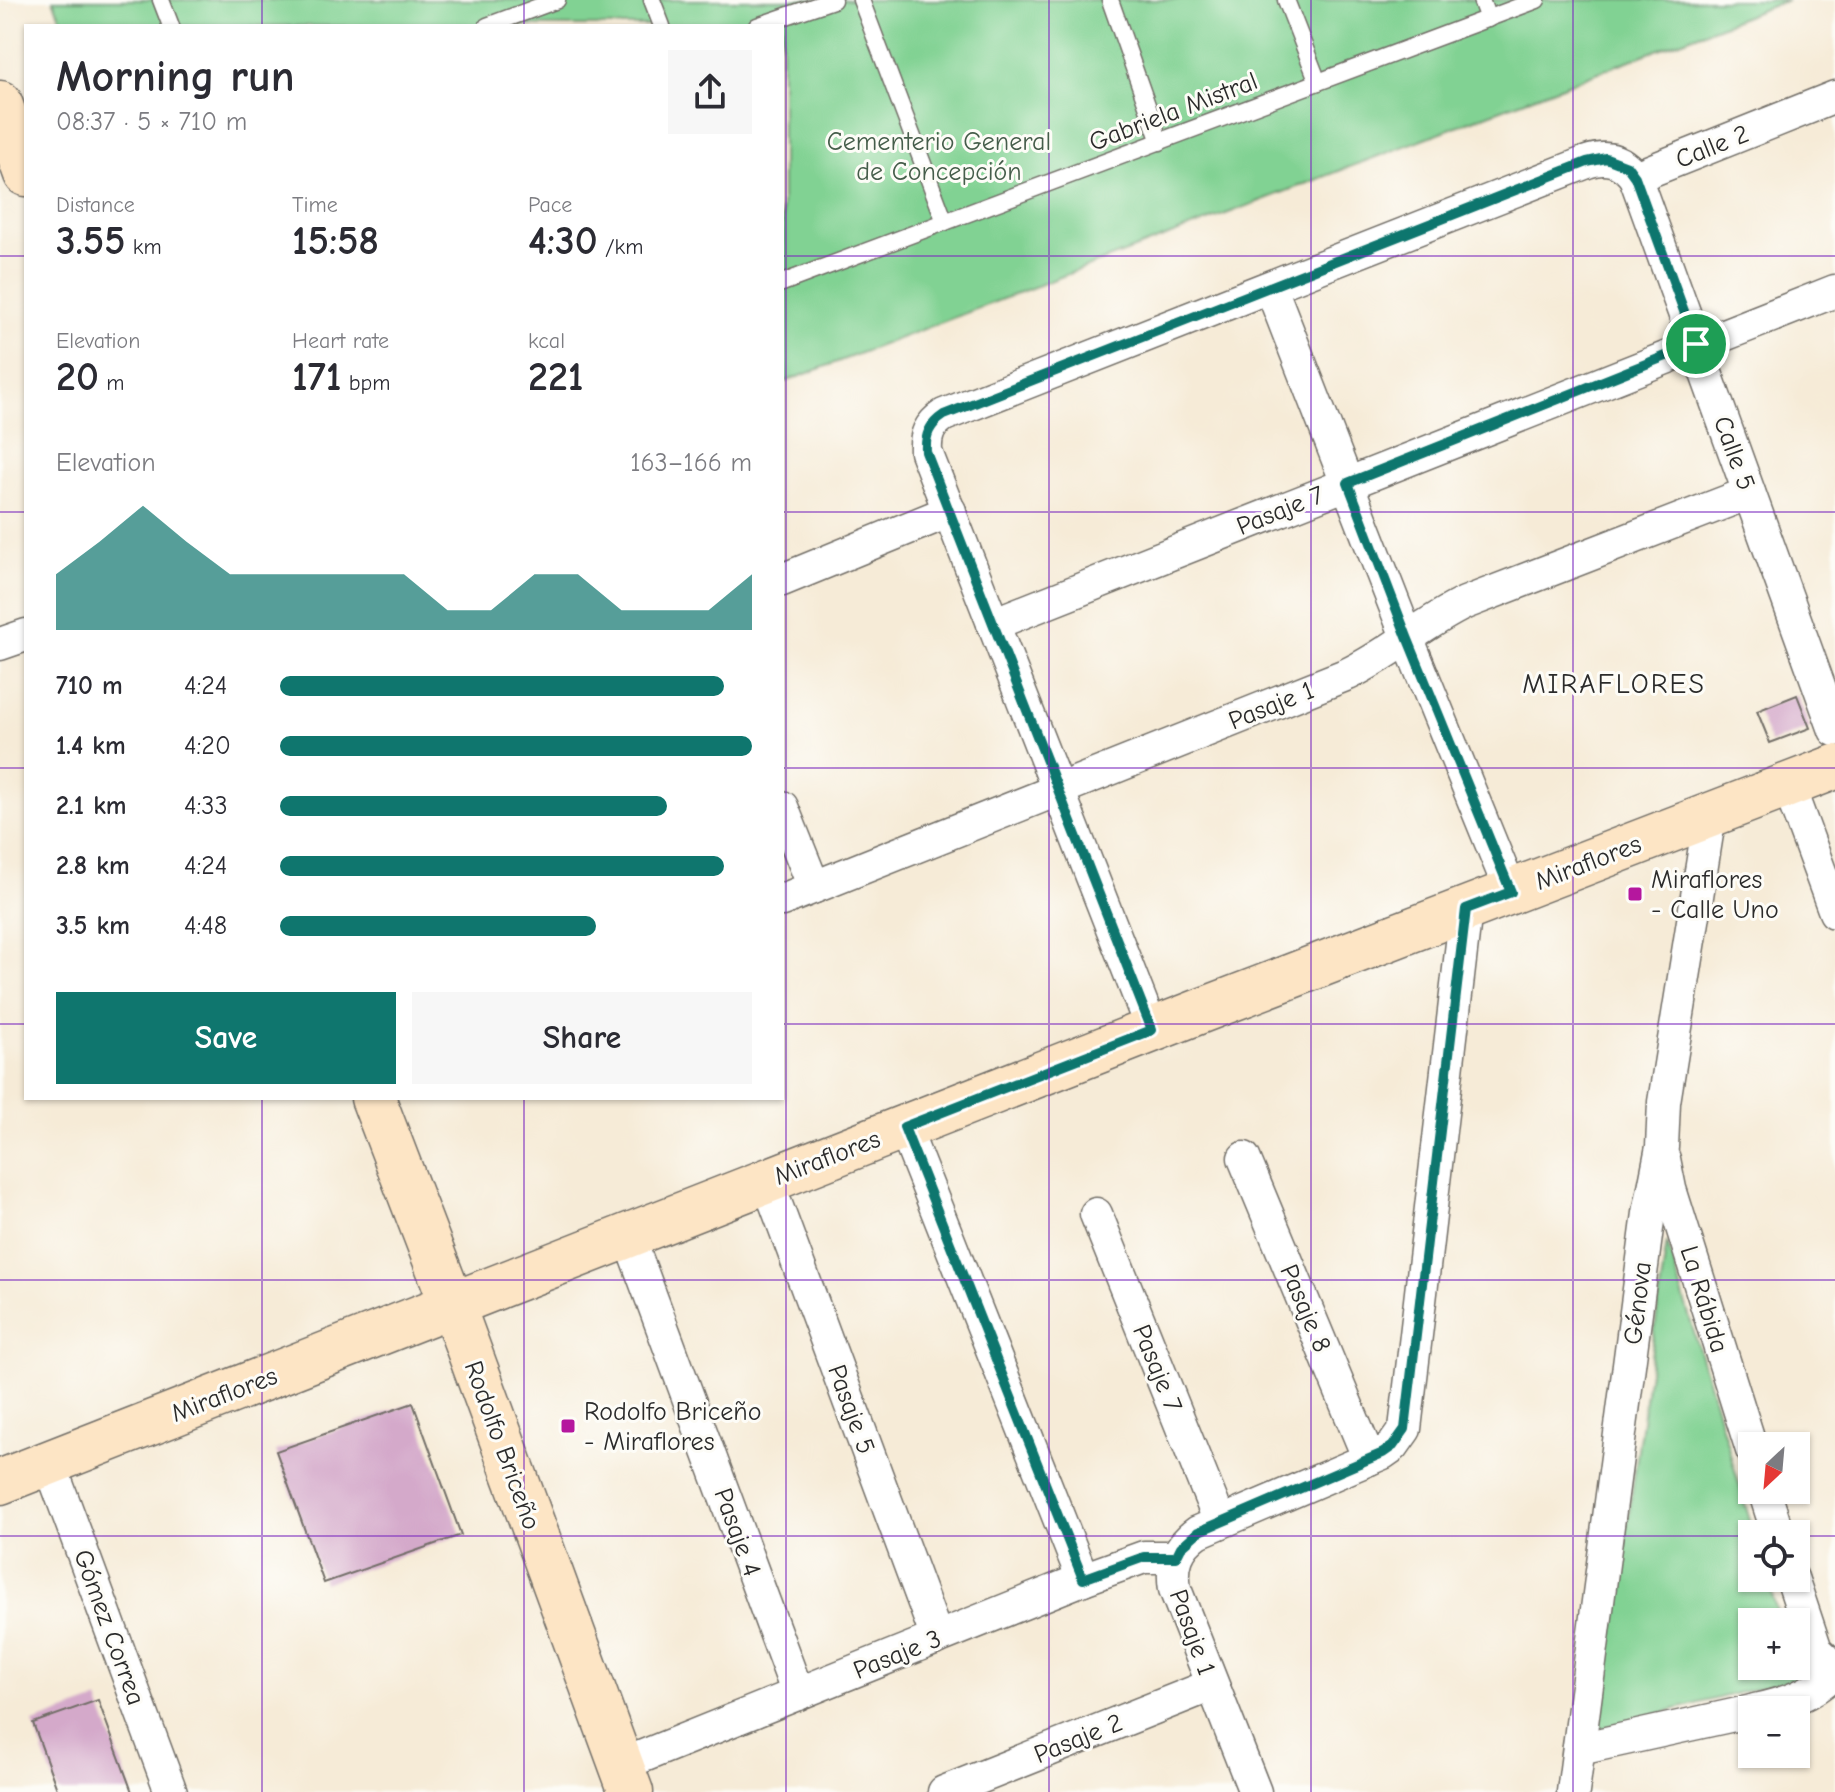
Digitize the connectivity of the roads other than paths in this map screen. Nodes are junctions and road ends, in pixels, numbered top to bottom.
1 (161, 0) edge
2 (557, 0) edge
3 (652, 0) edge
4 (833, 0) edge
5 (861, 0) edge
6 (1110, 0) edge
7 (1286, 0) edge
8 (1481, 0) edge
9 (1537, 0) edge
10 (530, 12) edge
11 (1488, 19) junction
12 (170, 24) edge
13 (493, 24) edge
14 (661, 24) edge
15 (763, 24) edge
16 (1318, 82) junction
17 (1835, 97) edge
18 (0, 103) edge
19 (1160, 142) junction
20 (24, 169) edge
21 (1635, 177) junction
22 (945, 222) junction
23 (784, 282) edge
24 (1271, 288) junction
25 (1835, 291) edge
26 (1696, 344) junction
27 (1348, 483) junction
28 (1749, 493) junction
29 (950, 511) junction
30 (784, 579) edge
31 (993, 624) junction
32 (24, 636) edge
33 (1407, 637) junction
34 (0, 644) edge
35 (1835, 730) edge
36 (1835, 767) edge
37 (1788, 785) junction
38 (1058, 791) junction
39 (784, 812) edge
40 (1710, 815) junction
41 (814, 887) junction
42 (1511, 892) junction
43 (784, 899) edge
44 (1466, 909) junction
45 (1835, 912) edge
46 (1152, 1030) junction
47 (374, 1100) edge
48 (904, 1127) junction
49 (1662, 1147) junction
50 (1244, 1158) dead end
51 (767, 1180) junction
52 (1096, 1214) dead end
53 (628, 1235) junction
54 (452, 1304) junction
55 (1746, 1432) edge
56 (1376, 1456) junction
57 (49, 1462) junction
58 (0, 1482) edge
59 (1220, 1522) junction
60 (1176, 1557) junction
61 (1083, 1579) junction
62 (1797, 1592) edge
63 (937, 1638) junction
64 (1835, 1669) edge
65 (1212, 1685) junction
66 (798, 1694) junction
67 (1802, 1696) edge
68 (1738, 1713) edge
69 (1579, 1749) junction
70 (626, 1779) edge
71 (171, 1792) edge
72 (944, 1792) edge
73 (1255, 1792) edge
74 (1573, 1792) edge

1 - 12 lane
2 - 10 lane
3 - 14 lane
4 - 15 lane
5 - 22 lane
6 - 19 lane
7 - 16 lane
8 - 11 lane
9 - 11 lane, Gabriela Mistral
10 - 13 lane
11 - 16 lane, Gabriela Mistral
16 - 19 lane, Gabriela Mistral
17 - 21 street, Calle 2
18 - 20 street
19 - 22 lane, Gabriela Mistral
21 - 24 street
21 - 26 street, Calle 5
22 - 23 lane, Gabriela Mistral
24 - 27 street
24 - 29 street
25 - 26 street, Pasaje 7
26 - 27 street, Pasaje 7
26 - 28 street, Calle 5
27 - 31 street, Pasaje 7
27 - 33 street
28 - 33 street, Pasaje 1
28 - 35 street, Calle 5
29 - 30 street
29 - 31 street
31 - 38 street
32 - 34 street
33 - 38 street, Pasaje 1
33 - 42 street
36 - 37 street, Miraflores
37 - 40 street, Miraflores
37 - 45 street
38 - 41 street, Pasaje 1
38 - 46 street
39 - 41 street
40 - 42 street, Miraflores
40 - 49 street, Génova
41 - 43 street, Pasaje 1
42 - 44 street, Miraflores
44 - 46 street, Miraflores
44 - 56 street
46 - 48 street, Miraflores
47 - 54 street, Rodolfo Briceño
48 - 51 street, Miraflores
48 - 61 street
49 - 55 street, La Rábida
49 - 69 street, Génova
50 - 56 street, Pasaje 8
51 - 53 street, Miraflores
51 - 63 street, Pasaje 5
52 - 59 street, Pasaje 7
53 - 54 street, Miraflores
53 - 66 street, Pasaje 4
54 - 57 street, Miraflores
54 - 70 street, Rodolfo Briceño
56 - 59 street, Pasaje 1
57 - 58 street, Miraflores
57 - 71 street, Gómez Correa
59 - 60 street, Pasaje 1
60 - 61 street, Pasaje 3
60 - 65 street, Pasaje 1
61 - 63 street, Pasaje 3
62 - 64 street
63 - 66 street, Pasaje 3
64 - 67 street
65 - 72 street, Pasaje 2
65 - 73 street, Pasaje 1
66 - 70 street, Pasaje 3
68 - 69 street
69 - 74 street, Génova

